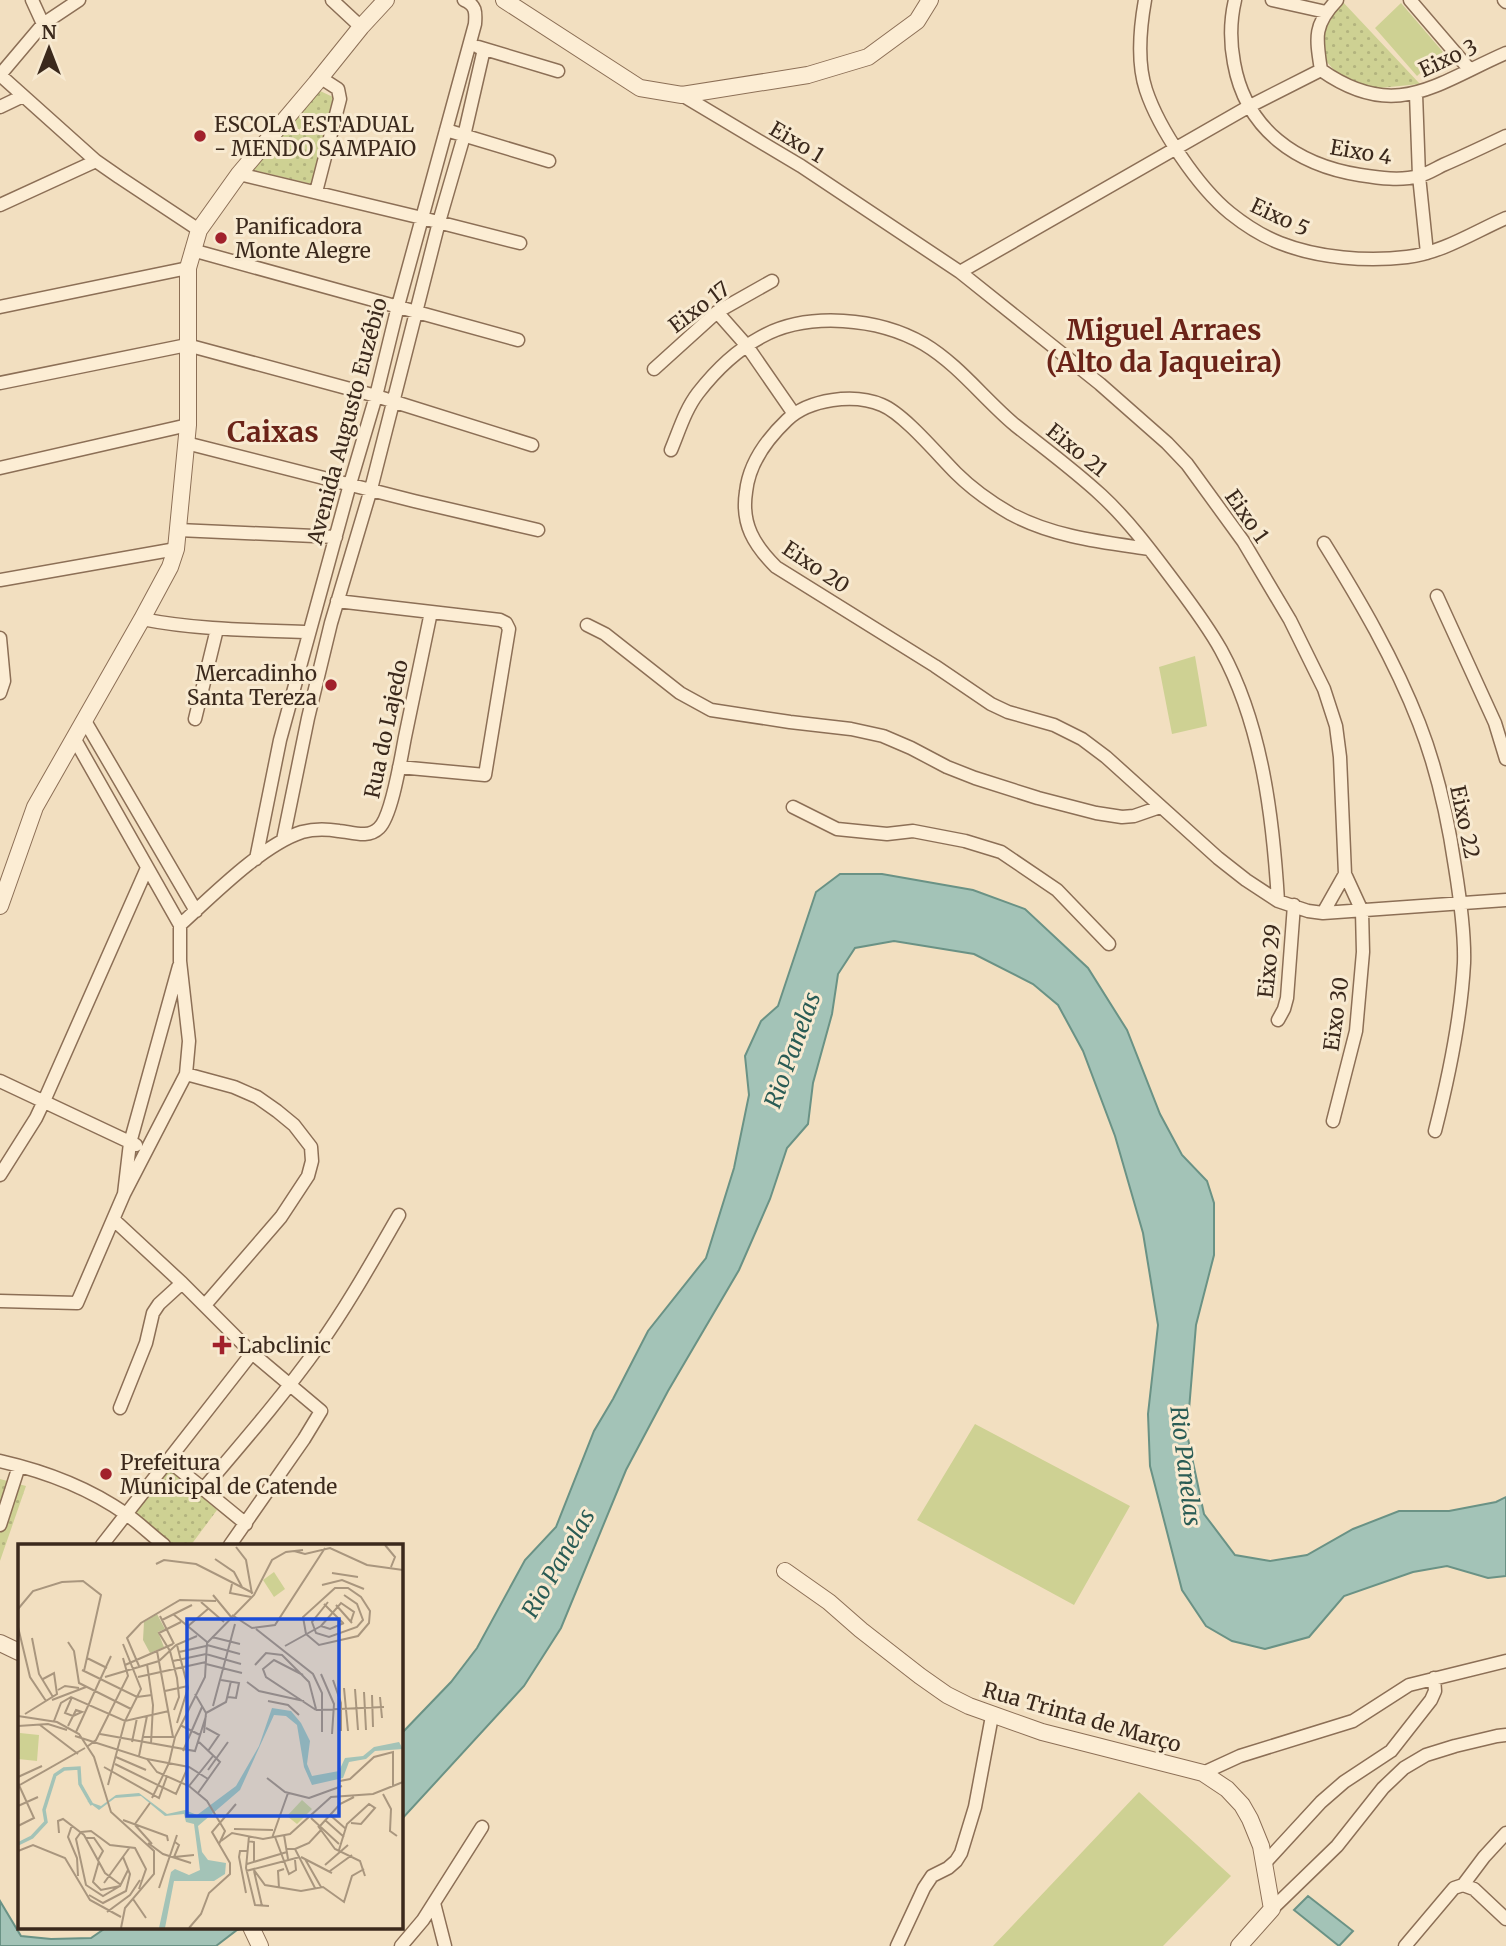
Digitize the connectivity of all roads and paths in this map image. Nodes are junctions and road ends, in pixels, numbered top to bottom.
1 (32, 0) edge
2 (79, 0) edge
3 (332, 0) edge
4 (386, 0) edge
5 (464, 0) edge
6 (504, 0) edge
7 (930, 0) edge
8 (1145, 0) edge
9 (1235, 0) edge
10 (1272, 0) edge
11 (1337, 0) edge
12 (1410, 0) edge
13 (1326, 12) junction
14 (43, 24) junction
15 (361, 27) junction
16 (469, 44) junction
17 (484, 49) junction
18 (1506, 53) edge
19 (1321, 70) junction
20 (1471, 70) junction
21 (558, 71) dead end
22 (0, 75) edge
23 (321, 78) junction
24 (1416, 94) junction
25 (682, 95) junction
26 (23, 96) junction
27 (0, 107) edge
28 (1248, 107) junction
29 (446, 130) junction
30 (464, 136) junction
31 (1506, 136) edge
32 (1176, 148) junction
33 (96, 161) junction
34 (549, 161) dead end
35 (239, 174) junction
36 (1419, 176) junction
37 (316, 192) junction
38 (0, 205) edge
39 (422, 218) junction
40 (1506, 218) edge
41 (439, 222) junction
42 (199, 230) junction
43 (520, 243) dead end
44 (192, 250) junction
45 (1427, 253) junction
46 (188, 268) junction
47 (960, 272) junction
48 (772, 281) dead end
49 (398, 306) junction
50 (0, 307) edge
51 (416, 312) junction
52 (717, 312) junction
53 (518, 340) dead end
54 (187, 345) junction
55 (747, 346) junction
56 (654, 369) dead end
57 (0, 383) edge
58 (376, 396) junction
59 (394, 402) junction
60 (794, 414) junction
61 (188, 425) junction
62 (186, 443) junction
63 (532, 445) dead end
64 (671, 450) dead end
65 (0, 468) edge
66 (350, 484) junction
67 (371, 489) junction
68 (178, 530) junction
69 (538, 530) dead end
70 (336, 537) junction
71 (1324, 543) dead end
72 (176, 548) junction
73 (1149, 548) junction
74 (0, 580) edge
75 (1437, 596) dead end
76 (337, 601) junction
77 (431, 612) junction
78 (142, 619) junction
79 (587, 625) dead end
80 (217, 629) junction
81 (309, 632) junction
82 (0, 638) edge
83 (2, 664) edge
84 (0, 693) edge
85 (195, 719) dead end
86 (85, 721) junction
87 (74, 738) junction
88 (1506, 759) edge
89 (399, 767) junction
90 (793, 807) dead end
91 (1160, 807) junction
92 (283, 840) junction
93 (256, 859) junction
94 (147, 868) junction
95 (1345, 874) junction
96 (1506, 900) edge
97 (1278, 901) junction
98 (1460, 902) junction
99 (1294, 905) junction
100 (0, 906) edge
101 (196, 911) junction
102 (1362, 911) junction
103 (1323, 913) junction
104 (180, 925) junction
105 (1109, 944) dead end
106 (180, 961) junction
107 (1278, 1020) dead end
108 (186, 1074) junction
109 (0, 1081) edge
110 (44, 1101) junction
111 (1334, 1121) dead end
112 (1436, 1131) dead end
113 (131, 1143) junction
114 (147, 1149) junction
115 (0, 1175) edge
116 (124, 1194) junction
117 (399, 1215) dead end
118 (114, 1220) junction
119 (182, 1283) junction
120 (0, 1301) edge
121 (205, 1305) junction
122 (251, 1353) junction
123 (289, 1385) junction
124 (120, 1408) dead end
125 (168, 1460) junction
126 (0, 1462) edge
127 (26, 1468) junction
128 (204, 1488) junction
129 (127, 1514) junction
130 (247, 1524) junction
131 (0, 1525) edge
132 (157, 1543) edge
133 (103, 1544) edge
134 (231, 1544) edge
135 (785, 1571) dead end
136 (0, 1643) edge
137 (18, 1650) edge
138 (1506, 1661) edge
139 (1434, 1678) junction
140 (992, 1716) junction
141 (1506, 1735) edge
142 (1203, 1773) junction
143 (482, 1827) dead end
144 (1506, 1833) edge
145 (1264, 1864) junction
146 (1463, 1885) junction
147 (435, 1903) junction
148 (1272, 1909) junction
149 (1506, 1919) edge
150 (1410, 1944) edge
151 (401, 1946) edge
152 (445, 1946) edge
153 (897, 1946) edge
154 (1240, 1946) edge

1 - 14 street
2 - 14 street
3 - 15 street
4 - 15 street
5 - 16 street, Avenida Augusto Euzébio
6 - 25 street
7 - 25 street
8 - 32 street, Eixo 5
9 - 28 street, Eixo 4
10 - 13 street
11 - 13 street
12 - 20 street
13 - 19 street
14 - 22 street
15 - 23 street
16 - 17 street
16 - 29 street, Avenida Augusto Euzébio
17 - 21 street
17 - 30 street, Avenida Augusto Euzébio
18 - 20 street, Eixo 3
19 - 24 street, Eixo 3
19 - 28 street
20 - 24 street, Eixo 3
22 - 26 street
23 - 35 street
23 - 37 street
24 - 36 street
25 - 47 street, Eixo 1
26 - 27 street
26 - 33 street
28 - 32 street
28 - 36 street, Eixo 4
29 - 30 street
29 - 39 street, Avenida Augusto Euzébio
30 - 34 street
30 - 41 street, Avenida Augusto Euzébio
31 - 36 street, Eixo 4
32 - 45 street, Eixo 5
32 - 47 street
33 - 38 street
33 - 42 street
35 - 37 street
35 - 42 street
36 - 45 street
37 - 39 street
39 - 41 street
39 - 49 street, Avenida Augusto Euzébio
40 - 45 street, Eixo 5
41 - 43 street
41 - 51 street, Avenida Augusto Euzébio
42 - 44 street
44 - 46 street
44 - 49 street
46 - 50 street
46 - 54 street
47 - 95 street, Eixo 1
48 - 52 street, Eixo 17
49 - 51 street
49 - 58 street, Avenida Augusto Euzébio
51 - 53 street
51 - 59 street, Avenida Augusto Euzébio
52 - 55 street
52 - 56 street, Eixo 17
54 - 57 street
54 - 58 street
54 - 61 street
55 - 60 street
55 - 64 street, Eixo 21
55 - 73 street, Eixo 21
58 - 59 street
58 - 66 street, Avenida Augusto Euzébio
59 - 63 street
59 - 67 street, Avenida Augusto Euzébio
60 - 73 street, Eixo 20
60 - 91 street, Eixo 20
61 - 62 street
61 - 65 street
62 - 66 street
62 - 68 street
66 - 67 street
66 - 70 street, Avenida Augusto Euzébio
67 - 69 street
67 - 76 street, Avenida Augusto Euzébio
68 - 70 street
68 - 72 street
70 - 81 street, Avenida Augusto Euzébio
71 - 98 street, Eixo 22
72 - 74 street
72 - 78 street
73 - 97 street, Eixo 21
75 - 88 street
76 - 77 street
76 - 92 street, Avenida Augusto Euzébio
77 - 89 street, Rua do Lajedo
77 - 89 street
78 - 80 street
78 - 86 street
79 - 91 street
80 - 81 street
80 - 85 street
81 - 93 street, Avenida Augusto Euzébio
82 - 83 street
83 - 84 street
86 - 87 street
86 - 101 street
87 - 94 street
87 - 100 street
89 - 92 street, Rua do Lajedo
90 - 105 street
91 - 97 street, Eixo 20
92 - 93 street, Rua do Lajedo
93 - 101 street, Rua do Lajedo
94 - 104 street
94 - 110 street
95 - 102 street
95 - 103 street
96 - 98 street
97 - 99 street
98 - 102 street
98 - 112 street, Eixo 22
99 - 103 street
99 - 107 street, Eixo 29
101 - 104 street, Rua do Lajedo
102 - 103 street
102 - 111 street, Eixo 30
104 - 106 street
106 - 108 street
106 - 113 street
108 - 114 street
108 - 121 street
109 - 110 street
110 - 113 street
110 - 115 street
113 - 114 street
113 - 116 street
114 - 116 street
116 - 118 street
117 - 123 street
118 - 119 street
118 - 120 street
119 - 121 street
119 - 124 street
121 - 122 street
122 - 123 street
122 - 125 street
123 - 128 street
123 - 130 street
125 - 128 street
125 - 129 street
126 - 127 street
127 - 129 street
127 - 131 street
128 - 130 street
129 - 132 street
129 - 133 street
130 - 134 street
135 - 140 street, Rua Trinta de Março
136 - 137 street
138 - 139 street
139 - 142 street
139 - 145 street
140 - 142 street, Rua Trinta de Março
140 - 153 street
141 - 148 street
142 - 145 street
143 - 147 street
144 - 146 street
145 - 148 street
146 - 149 street
146 - 150 street
147 - 151 street
147 - 152 street
148 - 154 street

